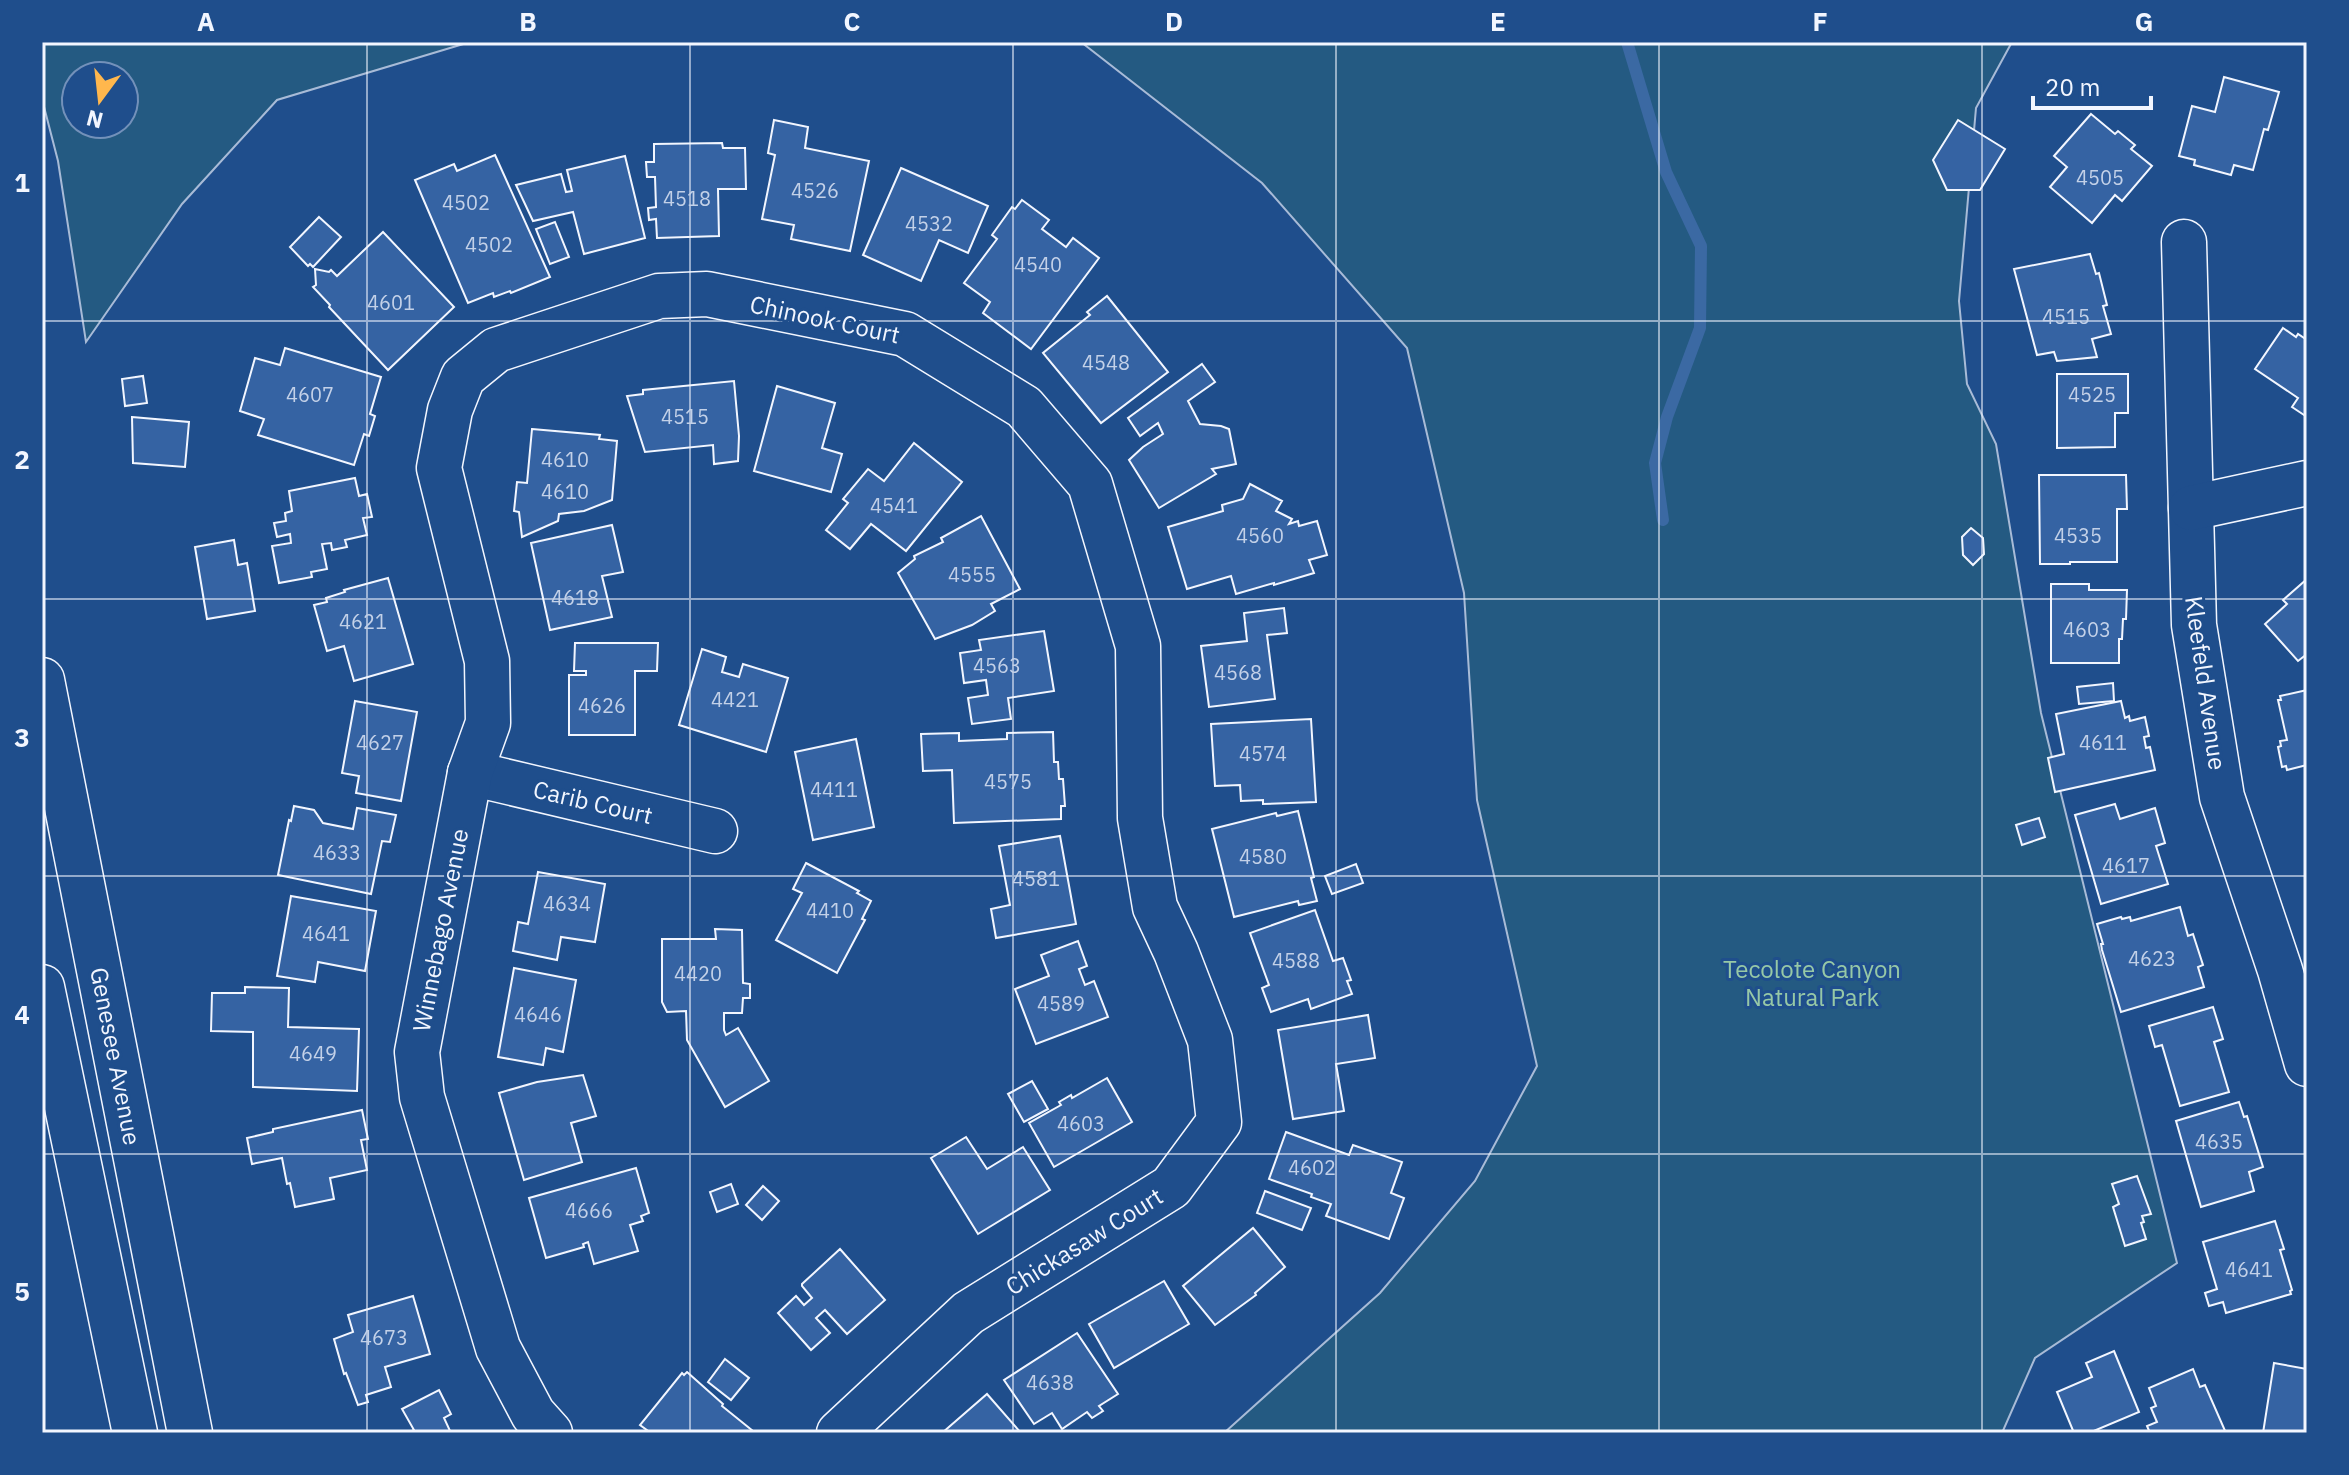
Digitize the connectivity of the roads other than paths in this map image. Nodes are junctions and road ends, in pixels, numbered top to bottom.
1 (2184, 242) dead end
2 (450, 410) joint
3 (2307, 483) edge
4 (2191, 508) junction
5 (42, 680) edge
6 (470, 773) junction
7 (715, 831) dead end
8 (1176, 952) joint
9 (2294, 967) edge
10 (42, 987) edge
11 (2307, 1064) edge
12 (135, 1433) edge
13 (190, 1433) edge
14 (550, 1433) edge
15 (839, 1433) edge

1 - 4 street, Kleefeld Avenue
2 - 6 street, Winnebago Avenue
2 - 8 street, Chinook Court
3 - 4 street
4 - 9 street, Kleefeld Avenue
5 - 13 street, Genesee Avenue
6 - 7 street, Carib Court
6 - 14 street, Winnebago Avenue
8 - 15 street, Chickasaw Court
9 - 11 street, Kleefeld Avenue
10 - 12 street

